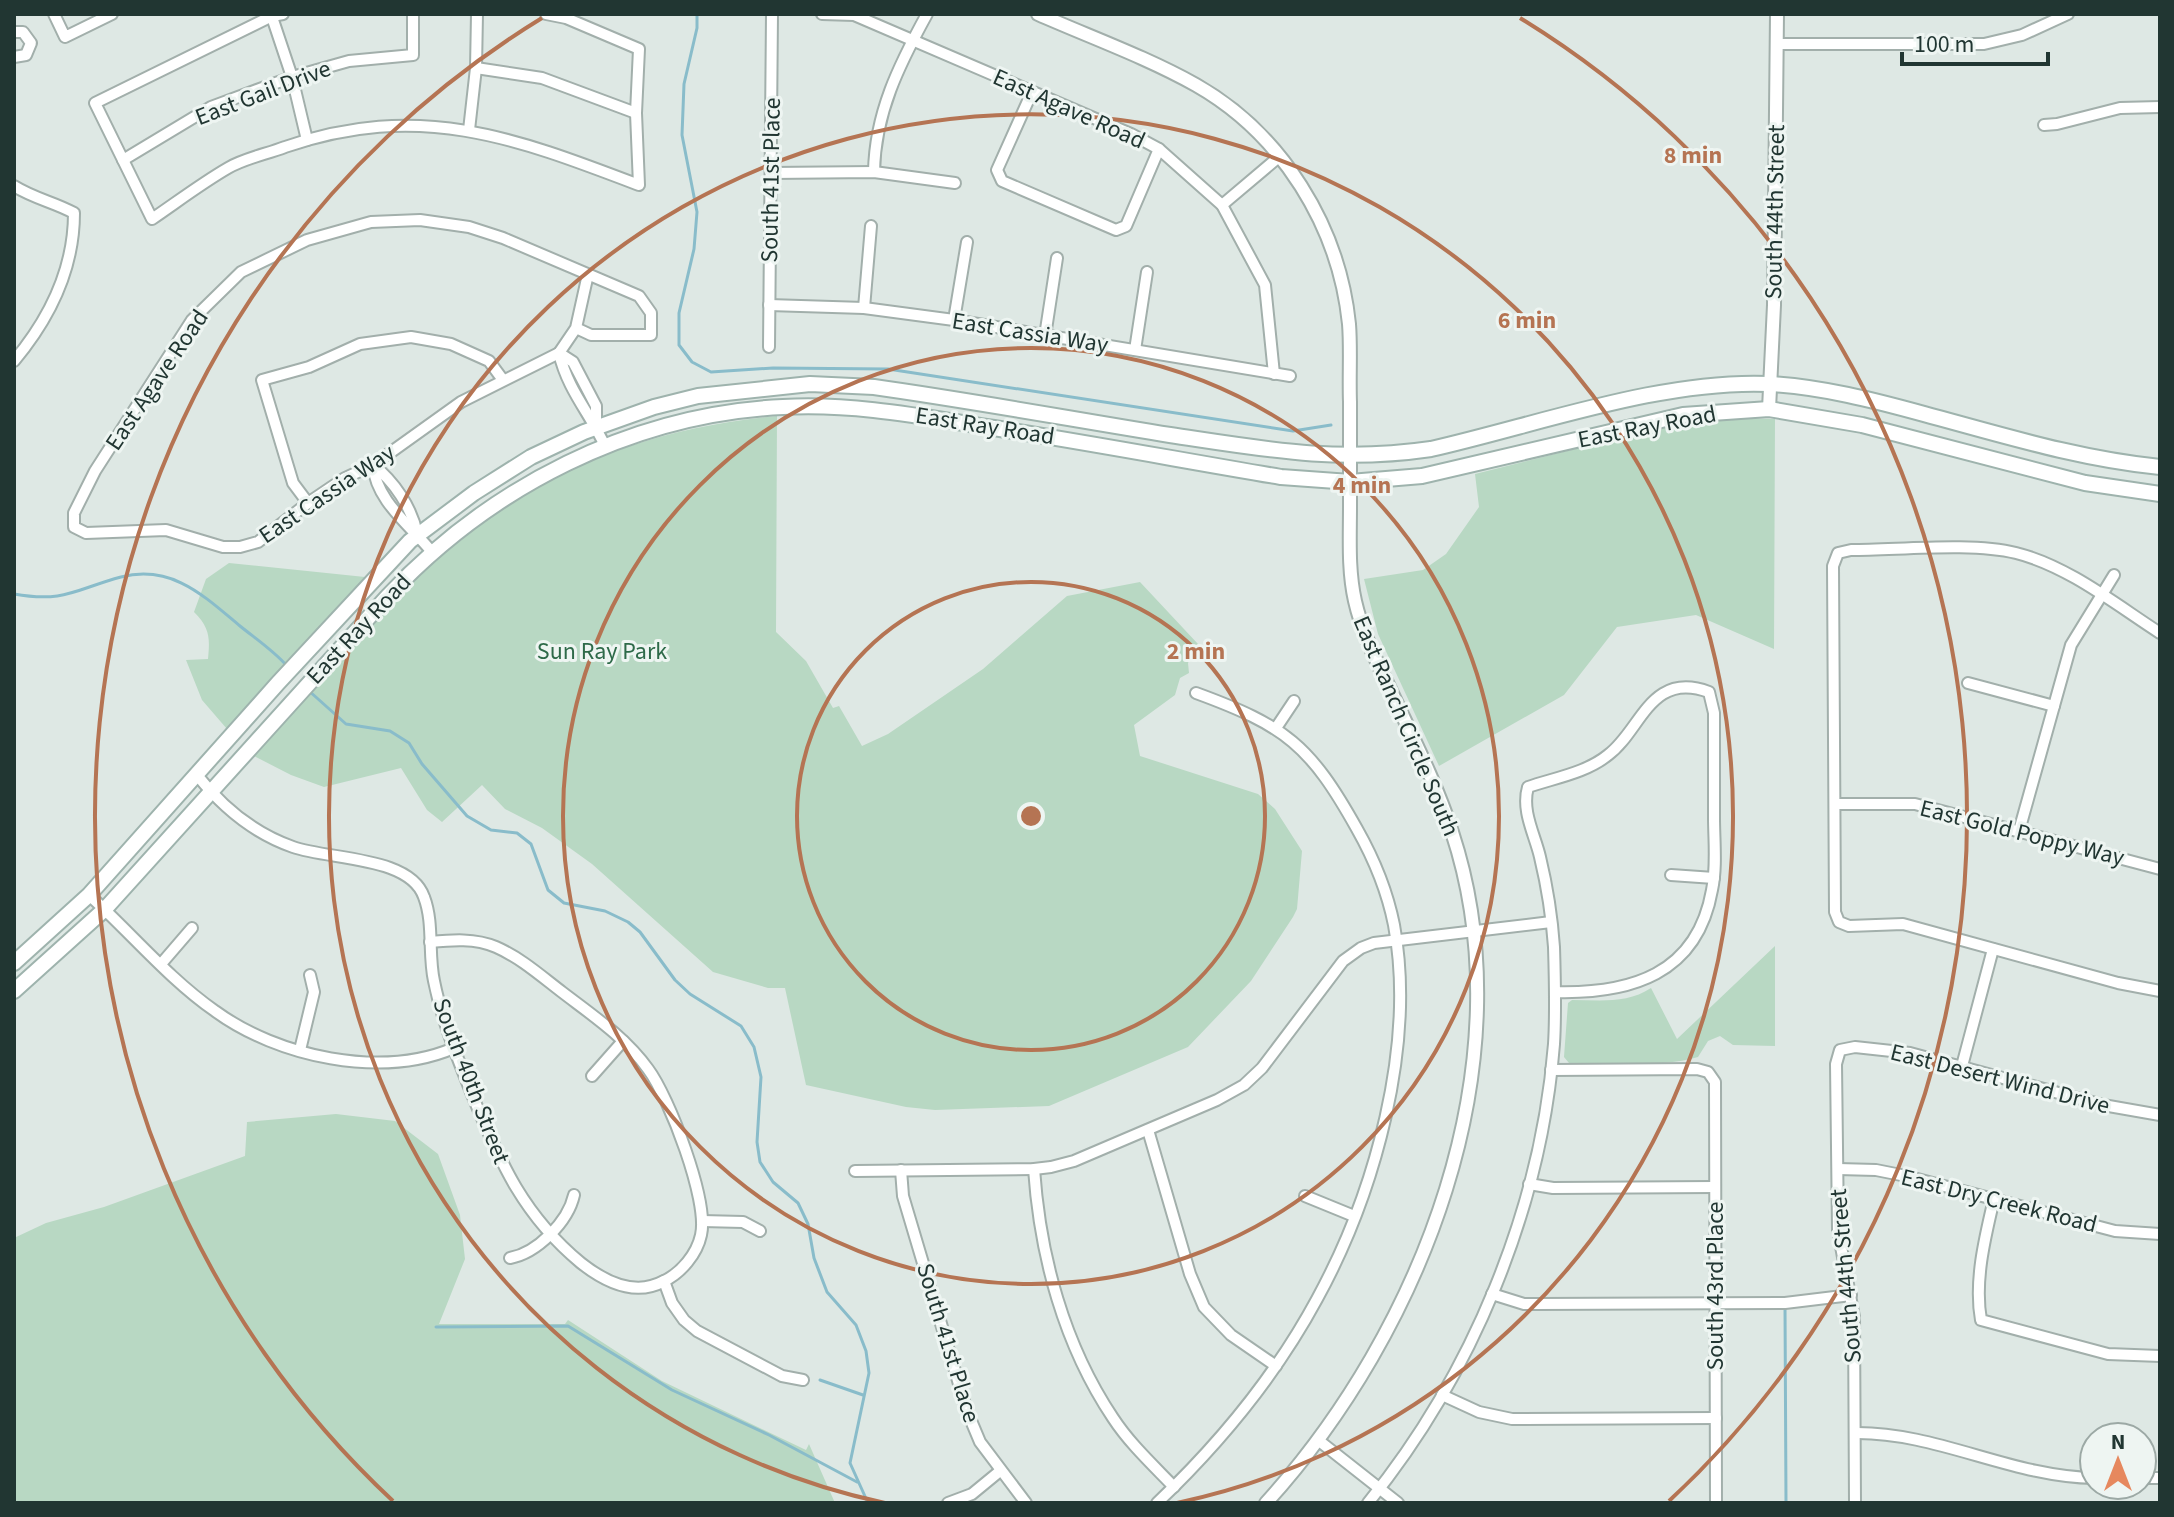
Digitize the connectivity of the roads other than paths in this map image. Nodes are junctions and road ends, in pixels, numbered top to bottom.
1 (54, 14) edge
2 (112, 14) edge
3 (413, 14) edge
4 (477, 14) edge
5 (546, 14) edge
6 (772, 14) edge
7 (822, 14) edge
8 (927, 14) edge
9 (1038, 14) edge
10 (1777, 14) edge
11 (2068, 14) edge
12 (276, 15) edge
13 (14, 32) edge
14 (913, 40) junction
15 (1777, 44) junction
16 (14, 57) edge
17 (476, 68) junction
18 (292, 77) junction
19 (1032, 92) junction
20 (2160, 107) edge
21 (636, 113) junction
22 (2044, 125) dead end
23 (469, 130) junction
24 (307, 140) junction
25 (1159, 149) junction
26 (1280, 156) junction
27 (123, 160) junction
28 (874, 172) junction
29 (771, 173) junction
30 (955, 183) dead end
31 (14, 186) edge
32 (1222, 205) junction
33 (871, 226) dead end
34 (967, 242) dead end
35 (1057, 258) dead end
36 (1147, 272) dead end
37 (588, 274) junction
38 (769, 305) junction
39 (864, 308) junction
40 (954, 320) junction
41 (576, 328) junction
42 (1045, 336) junction
43 (769, 347) dead end
44 (1135, 350) junction
45 (559, 353) junction
46 (14, 361) edge
47 (1274, 374) junction
48 (1290, 376) dead end
49 (503, 380) junction
50 (1770, 384) junction
51 (1769, 409) junction
52 (1104, 425) junction
53 (596, 427) junction
54 (1101, 445) junction
55 (605, 446) junction
56 (373, 465) junction
57 (2160, 467) edge
58 (1350, 469) junction
59 (2160, 494) edge
60 (308, 503) junction
61 (74, 527) joint
62 (417, 534) junction
63 (432, 552) junction
64 (2114, 575) dead end
65 (2101, 596) junction
66 (2160, 633) edge
67 (1968, 683) dead end
68 (1196, 693) dead end
69 (1294, 701) dead end
70 (2054, 706) junction
71 (1276, 728) junction
72 (197, 775) junction
73 (210, 791) junction
74 (1835, 804) junction
75 (2019, 831) junction
76 (2160, 869) edge
77 (1671, 875) dead end
78 (1714, 878) junction
79 (89, 895) junction
80 (105, 909) junction
81 (1551, 922) junction
82 (192, 928) dead end
83 (1474, 931) junction
84 (1396, 941) junction
85 (430, 942) junction
86 (1993, 949) junction
87 (14, 963) edge
88 (161, 964) junction
89 (310, 975) dead end
90 (14, 991) edge
91 (2160, 991) edge
92 (1555, 992) junction
93 (623, 1041) junction
94 (454, 1048) junction
95 (300, 1050) junction
96 (1840, 1050) joint
97 (1962, 1066) junction
98 (1551, 1070) junction
99 (592, 1076) dead end
100 (2160, 1115) edge
101 (1148, 1130) junction
102 (1034, 1169) junction
103 (1838, 1169) junction
104 (901, 1170) junction
105 (855, 1171) dead end
106 (1529, 1184) junction
107 (1715, 1187) junction
108 (574, 1195) dead end
109 (1305, 1196) dead end
110 (1994, 1199) junction
111 (1354, 1216) junction
112 (702, 1221) junction
113 (760, 1231) dead end
114 (549, 1233) junction
115 (2160, 1234) edge
116 (510, 1258) dead end
117 (664, 1281) junction
118 (1492, 1294) junction
119 (1851, 1295) junction
120 (1715, 1303) junction
121 (2160, 1356) edge
122 (1276, 1366) junction
123 (803, 1380) dead end
124 (1442, 1395) junction
125 (1716, 1418) junction
126 (1855, 1433) junction
127 (1318, 1440) junction
128 (1000, 1471) junction
129 (2078, 1478) edge
130 (1174, 1487) junction
131 (1379, 1489) junction
132 (948, 1503) edge
133 (1026, 1503) edge
134 (1157, 1503) edge
135 (1266, 1503) edge
136 (1368, 1503) edge
137 (1398, 1503) edge
138 (1716, 1503) edge
139 (1855, 1503) edge

1 - 2 street
3 - 18 street, East Gail Drive
4 - 17 street
5 - 21 street
6 - 29 street, South 41st Place
7 - 14 street, East Agave Road
8 - 14 street
9 - 26 street, East Ranch Circle South
10 - 15 street, South 44th Street
11 - 15 street
12 - 18 street
12 - 27 street
13 - 16 street
14 - 19 street, East Agave Road
14 - 28 street
15 - 50 street, South 44th Street
17 - 21 street
17 - 23 street
18 - 24 street
18 - 27 street, East Gail Drive
19 - 25 street, East Agave Road
19 - 25 street
20 - 22 street
21 - 23 street
23 - 24 street
24 - 27 street
25 - 32 street, East Agave Road
26 - 32 street
26 - 58 street, East Ranch Circle South
28 - 29 street
28 - 30 street
29 - 38 street, South 41st Place
31 - 46 street
32 - 47 street, East Agave Road
33 - 39 street
34 - 40 street
35 - 42 street
36 - 44 street
37 - 41 street
37 - 41 street, East Agave Road
37 - 61 street, East Agave Road
38 - 39 street, East Cassia Way
38 - 43 street, South 41st Place
39 - 40 street, East Cassia Way
40 - 42 street, East Cassia Way
41 - 45 street
42 - 44 street, East Cassia Way
44 - 47 street, East Cassia Way
45 - 49 street, East Cassia Way
45 - 53 street
47 - 48 street, East Cassia Way
49 - 56 street, East Cassia Way
49 - 60 street
50 - 51 street, South 44th Street
50 - 57 main road, East Ray Road
50 - 58 main road, East Ray Road
51 - 58 main road, East Ray Road
51 - 59 main road, East Ray Road
52 - 53 main road, East Ray Road
52 - 54 main road
52 - 58 main road, East Ray Road
53 - 55 street
53 - 62 main road, East Ray Road
54 - 55 main road, East Ray Road
54 - 58 main road, East Ray Road
55 - 63 main road, East Ray Road
56 - 60 street, East Cassia Way
56 - 62 street
58 - 83 street, East Ranch Circle South
60 - 61 street, East Cassia Way
62 - 63 street
62 - 72 main road, East Ray Road
63 - 73 main road, East Ray Road
64 - 65 street
65 - 66 street
65 - 70 street
65 - 74 street
67 - 70 street
68 - 71 street
69 - 71 street
70 - 75 street
71 - 84 street
72 - 73 street, South 40th Street
72 - 79 main road, East Ray Road
73 - 80 main road, East Ray Road
73 - 85 street, South 40th Street
74 - 75 street, East Gold Poppy Way
74 - 86 street
75 - 76 street, East Gold Poppy Way
77 - 78 street
78 - 81 street
78 - 92 street
79 - 80 street
79 - 87 main road, East Ray Road
80 - 88 street
80 - 90 main road, East Ray Road
81 - 83 street
81 - 92 street
82 - 88 street
83 - 84 street
83 - 127 street, East Ranch Circle South
84 - 101 street
84 - 111 street
85 - 93 street
85 - 94 street, South 40th Street
86 - 91 street
86 - 97 street
88 - 95 street
89 - 95 street
92 - 98 street
93 - 99 street
93 - 112 street
94 - 95 street
94 - 114 street, South 40th Street
96 - 97 street, East Desert Wind Drive
96 - 103 street, South 44th Street
97 - 100 street, East Desert Wind Drive
98 - 106 street
98 - 107 street, South 43rd Place
101 - 102 street
101 - 122 street
102 - 104 street
102 - 130 street
103 - 110 street, East Dry Creek Road
103 - 119 street, South 44th Street
104 - 105 street
104 - 128 street, South 41st Place
106 - 107 street
106 - 118 street
107 - 120 street, South 43rd Place
108 - 114 street
109 - 111 street
110 - 115 street, East Dry Creek Road
110 - 121 street
111 - 122 street
112 - 113 street
112 - 117 street
114 - 116 street
114 - 117 street, South 40th Street
117 - 123 street
118 - 120 street
118 - 124 street
119 - 120 street
119 - 126 street, South 44th Street
120 - 125 street, South 43rd Place
122 - 130 street
124 - 125 street
124 - 131 street
125 - 138 street, South 43rd Place
126 - 129 street
126 - 139 street, South 44th Street
127 - 131 street
127 - 135 street, East Ranch Circle South
128 - 132 street
128 - 133 street, South 41st Place
130 - 134 street
131 - 136 street
131 - 137 street

